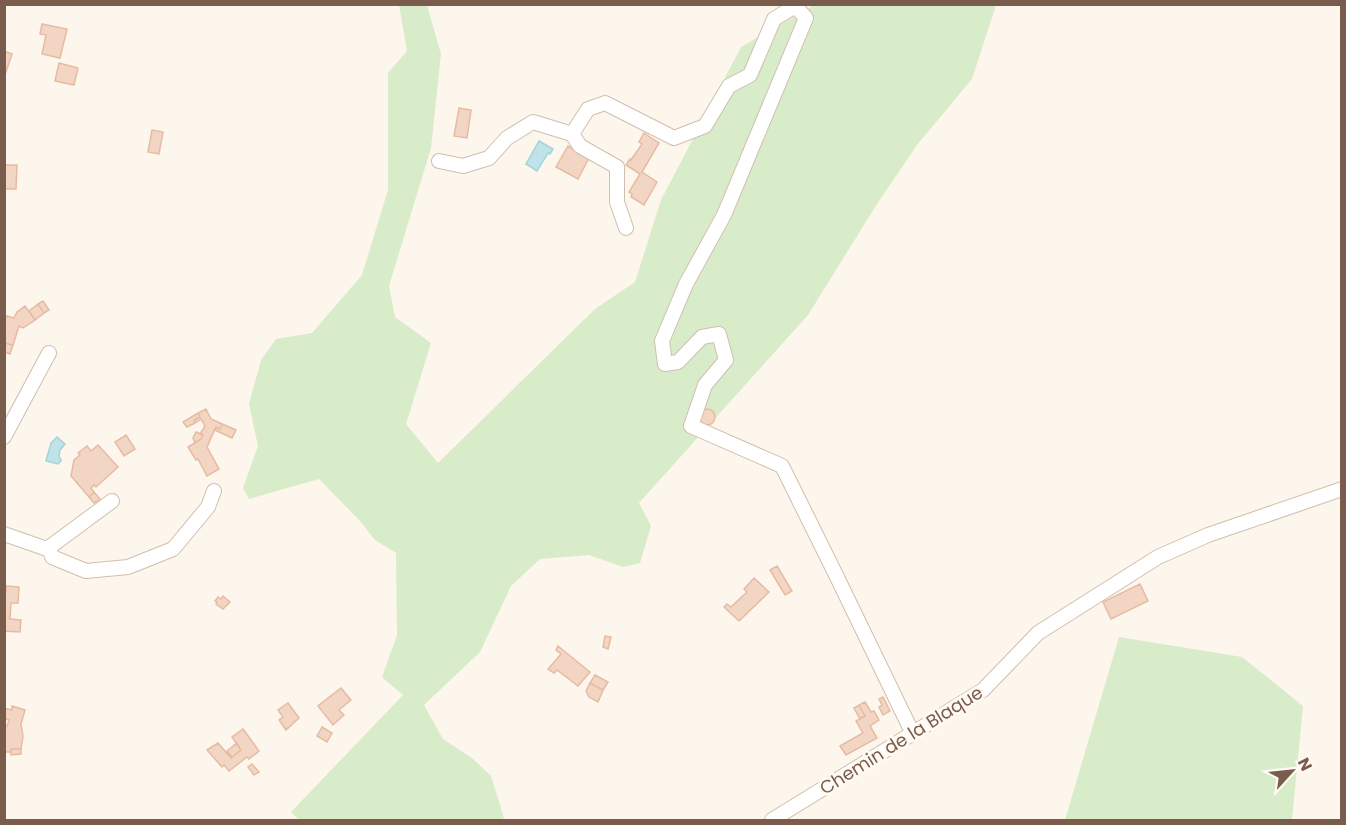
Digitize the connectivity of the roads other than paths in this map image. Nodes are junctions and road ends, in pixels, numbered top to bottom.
1 (572, 134) junction
2 (439, 161) dead end
3 (626, 228) dead end
4 (49, 353) dead end
5 (4, 437) edge
6 (1341, 489) edge
7 (214, 490) dead end
8 (112, 501) dead end
9 (4, 534) edge
10 (49, 547) junction
11 (913, 734) junction
12 (772, 820) edge

1 - 2 street
1 - 3 street
1 - 11 street
4 - 5 street
6 - 11 street, Chemin de la Blaque
7 - 10 street
8 - 10 street
9 - 10 street
11 - 12 street, Chemin de la Blaque

